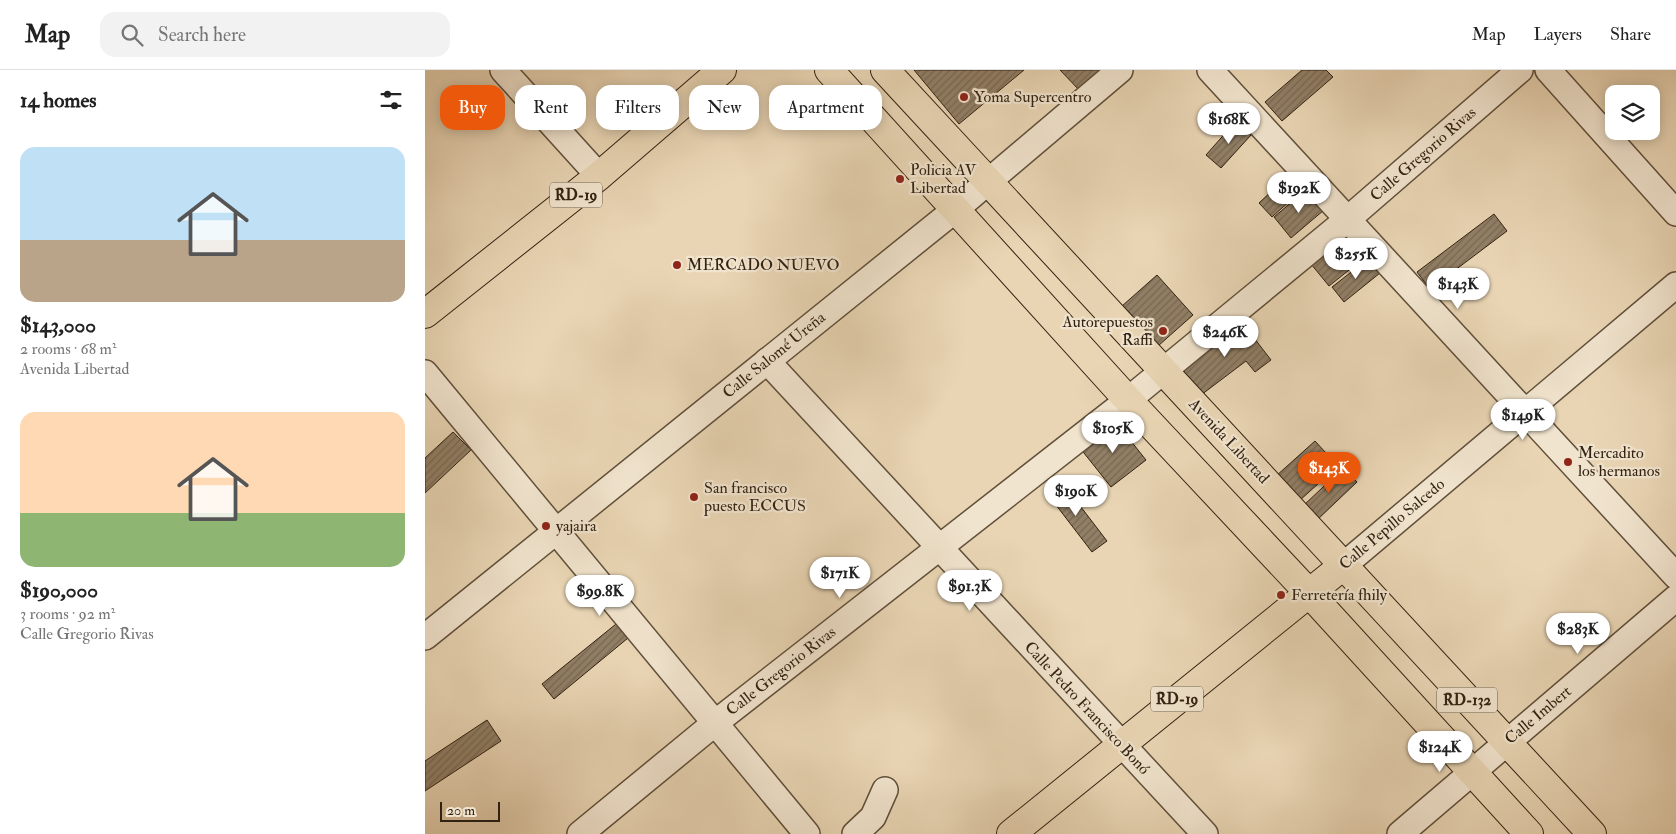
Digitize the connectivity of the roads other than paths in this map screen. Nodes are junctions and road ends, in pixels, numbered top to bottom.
1 (503, 70) edge
2 (721, 70) edge
3 (829, 70) edge
4 (885, 70) edge
5 (1120, 70) edge
6 (1210, 70) edge
7 (1520, 70) edge
8 (1548, 70) edge
9 (599, 176) junction
10 (989, 181) junction
11 (956, 209) junction
12 (1676, 213) edge
13 (1348, 220) junction
14 (1676, 285) edge
15 (425, 314) edge
16 (767, 360) junction
17 (1164, 371) junction
18 (425, 373) edge
19 (1128, 400) junction
20 (1525, 413) junction
21 (555, 531) junction
22 (938, 547) junction
23 (1344, 564) junction
24 (1676, 576) edge
25 (1309, 593) junction
26 (1676, 598) edge
27 (425, 637) edge
28 (715, 723) junction
29 (1506, 742) junction
30 (1120, 745) junction
31 (1472, 772) junction
32 (885, 790) dead end
33 (580, 834) edge
34 (807, 834) edge
35 (855, 834) edge
36 (1011, 834) edge
37 (1205, 834) edge
38 (1401, 834) edge
39 (1529, 834) edge
40 (1592, 834) edge

1 - 9 street
2 - 9 main road, RD-19
3 - 11 main road, RD-132
4 - 10 main road, Avenida Libertad / RD-132
5 - 10 street, Calle Salomé Ureña
6 - 13 street
7 - 13 street, Calle Gregorio Rivas
8 - 12 street
9 - 15 main road, RD-19
10 - 11 street, Calle Salomé Ureña
10 - 17 main road, Avenida Libertad / RD-132
11 - 16 street, Calle Salomé Ureña
11 - 19 main road, RD-132
13 - 17 street, Calle Gregorio Rivas
13 - 20 street
14 - 20 street, Calle Pepillo Salcedo
16 - 21 street, Calle Salomé Ureña
16 - 22 street, Calle Pedro Francisco Bonó
17 - 19 street, Calle Gregorio Rivas
17 - 23 main road, Avenida Libertad / RD-132
18 - 21 street
19 - 22 street, Calle Gregorio Rivas
19 - 25 main road, RD-132
20 - 23 street, Calle Pepillo Salcedo
20 - 24 street
21 - 27 street, Calle Salomé Ureña
21 - 28 street
22 - 28 street, Calle Gregorio Rivas
22 - 30 street, Calle Pedro Francisco Bonó
23 - 25 main road, Calle Pepillo Salcedo / RD-19
23 - 29 main road, Avenida Libertad / RD-132
25 - 30 main road, Calle Pepillo Salcedo / RD-19
25 - 31 main road, RD-132
26 - 29 street, Calle Imbert
28 - 33 street, Calle Gregorio Rivas
28 - 34 street
29 - 31 street, Calle Imbert
29 - 40 main road, Avenida Libertad / RD-132
30 - 36 main road, Calle Pepillo Salcedo / RD-19
30 - 37 street, Calle Pedro Francisco Bonó
31 - 38 street, Calle Imbert
31 - 39 main road, RD-132
32 - 35 street

